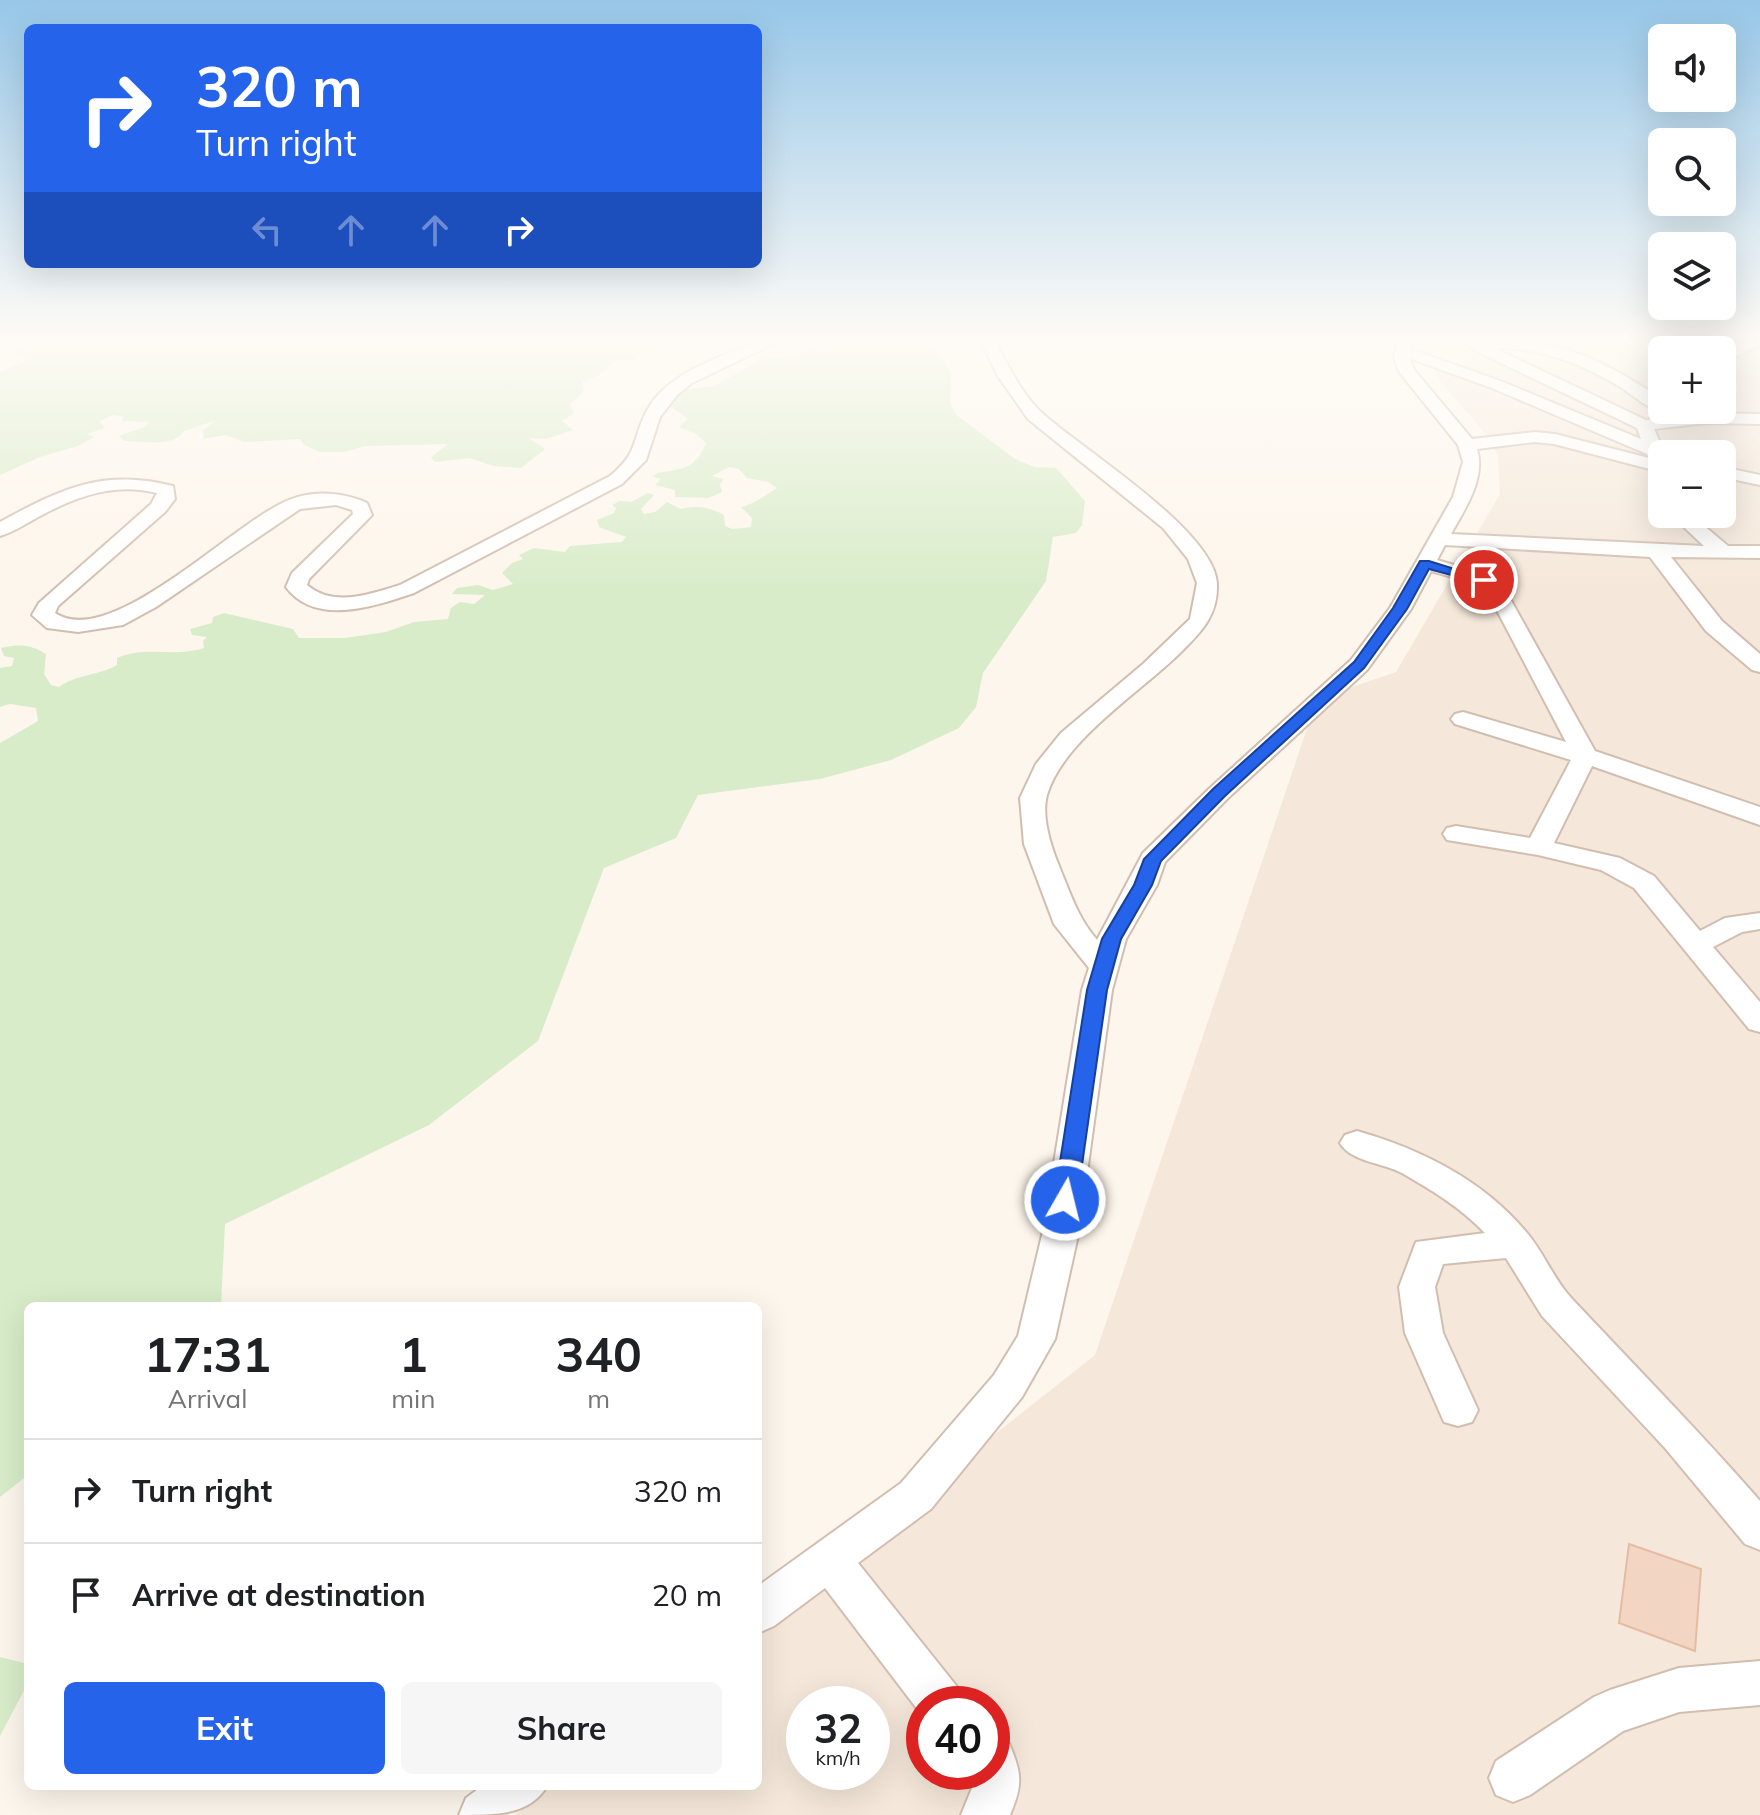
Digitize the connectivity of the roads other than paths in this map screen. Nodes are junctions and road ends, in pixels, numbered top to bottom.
1 (652, 423) edge
2 (1043, 423) edge
3 (1452, 423) edge
4 (1579, 423) edge
5 (1639, 423) edge
6 (1654, 424) edge
7 (1644, 425) junction
8 (1651, 440) edge
9 (1467, 445) junction
10 (1648, 455) edge
11 (1648, 458) edge
12 (1736, 475) edge
13 (1760, 480) edge
14 (1695, 528) edge
15 (0, 530) edge
16 (1431, 551) junction
17 (1656, 551) junction
18 (1723, 552) junction
19 (1760, 552) edge
20 (1760, 665) edge
21 (1463, 719) dead end
22 (1585, 756) junction
23 (1760, 817) edge
24 (1456, 834) dead end
25 (1538, 847) junction
26 (1760, 921) edge
27 (1697, 944) junction
28 (1104, 967) junction
29 (1760, 1022) edge
30 (1357, 1143) dead end
31 (1516, 1244) junction
32 (1458, 1410) dead end
33 (1760, 1531) edge
34 (830, 1560) junction
35 (762, 1609) edge
36 (1760, 1683) edge
37 (928, 1686) edge
38 (1513, 1778) dead end
39 (517, 1790) edge
40 (996, 1790) edge
41 (483, 1815) edge
42 (985, 1815) edge

1 - 15 street
2 - 28 street
3 - 9 street
4 - 10 street
5 - 7 street
6 - 7 street
7 - 8 street
9 - 11 street
9 - 16 street
12 - 13 street
14 - 18 street
16 - 17 street
16 - 22 street
16 - 28 street
17 - 18 street
17 - 20 street
18 - 19 street
21 - 22 street
22 - 23 street
22 - 25 street
24 - 25 street
25 - 27 street
26 - 27 street
27 - 29 street
28 - 34 street
30 - 31 street
31 - 32 street
31 - 33 street
34 - 35 street
34 - 37 street
36 - 38 street
39 - 41 street
40 - 42 street

